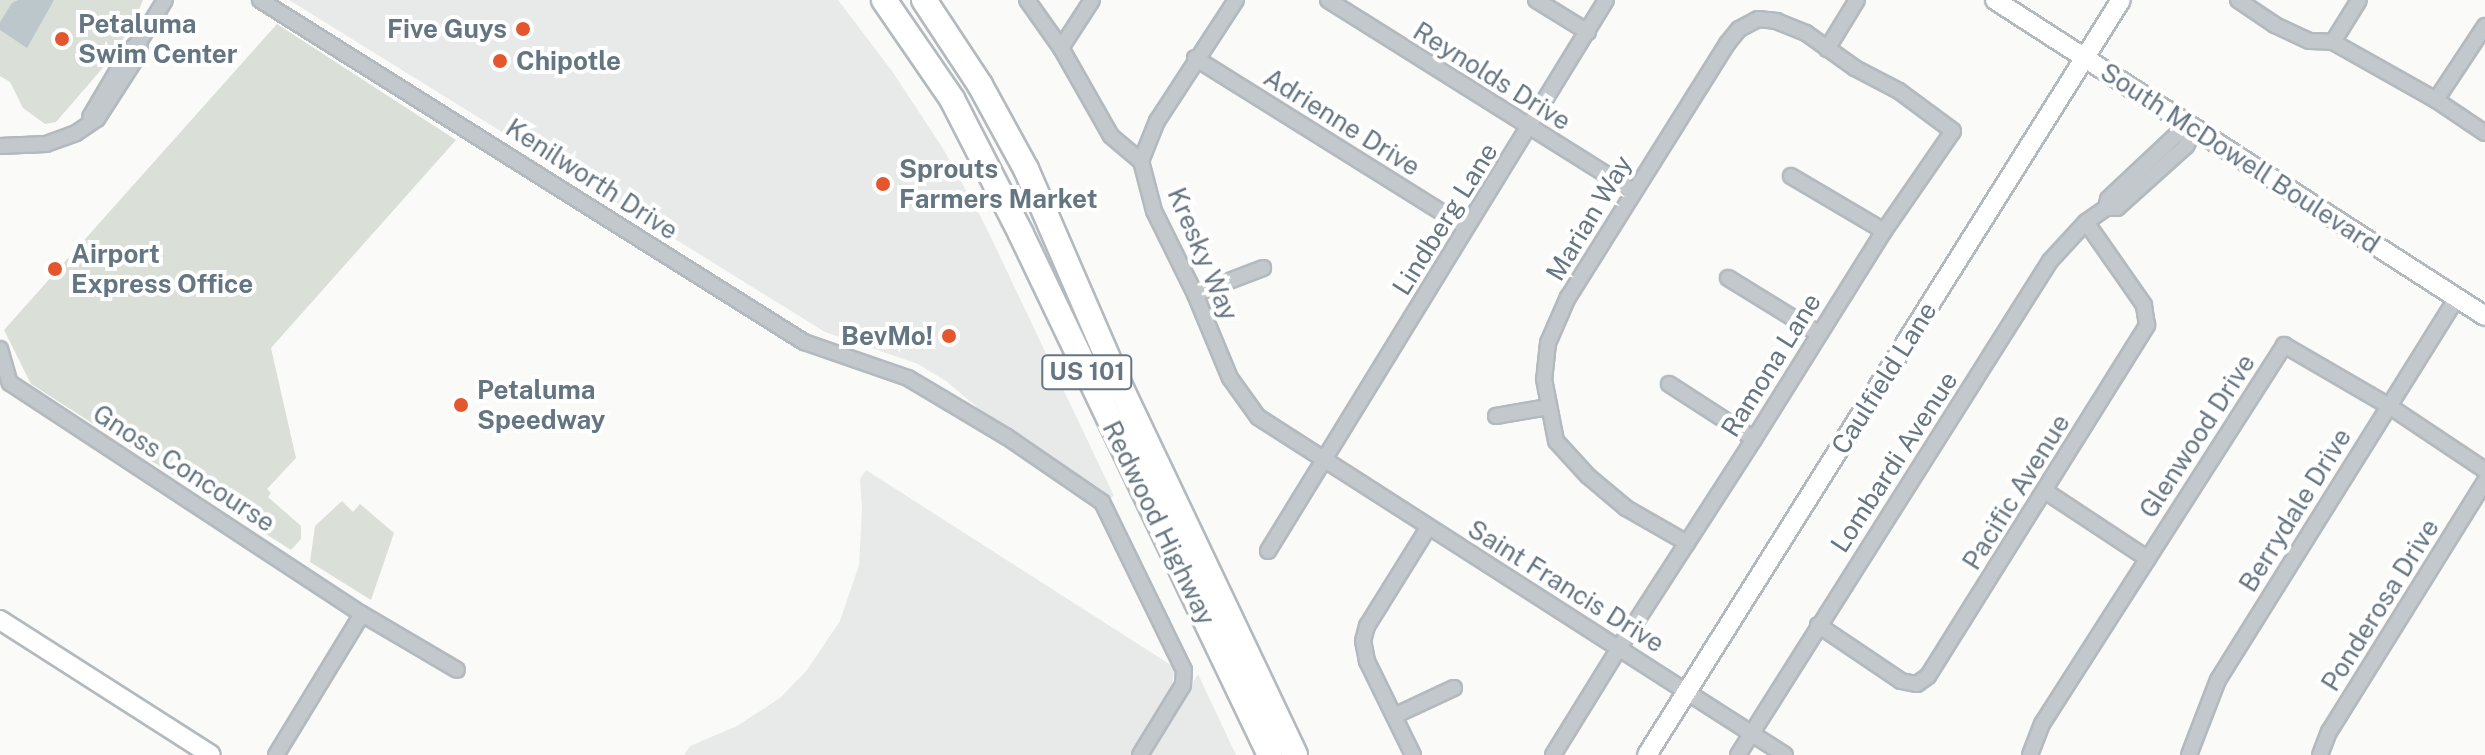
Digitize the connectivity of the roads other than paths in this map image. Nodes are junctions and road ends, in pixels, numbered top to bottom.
1 (165, 0) edge
2 (260, 0) edge
3 (884, 0) edge
4 (924, 0) edge
5 (1027, 0) edge
6 (1092, 0) edge
7 (1236, 0) edge
8 (1328, 0) edge
9 (1536, 0) edge
10 (1606, 0) edge
11 (1857, 0) edge
12 (1995, 0) edge
13 (2121, 0) edge
14 (2238, 0) edge
15 (2359, 0) edge
16 (2485, 26) edge
17 (1588, 32) junction
18 (2333, 42) junction
19 (1061, 48) junction
20 (1827, 49) junction
21 (1195, 58) junction
22 (2087, 59) junction
23 (2436, 100) junction
24 (2193, 125) junction
25 (1529, 128) junction
26 (2485, 133) edge
27 (0, 146) edge
28 (1141, 161) junction
29 (1791, 176) dead end
30 (1633, 191) junction
31 (2086, 222) junction
32 (1465, 227) junction
33 (1884, 231) junction
34 (1263, 268) dead end
35 (1728, 278) dead end
36 (1195, 294) junction
37 (2457, 298) junction
38 (2485, 316) edge
39 (1819, 334) junction
40 (0, 349) edge
41 (1669, 384) dead end
42 (2389, 406) junction
43 (1548, 407) junction
44 (1496, 416) dead end
45 (1754, 439) junction
46 (1321, 460) junction
47 (2485, 470) edge
48 (2485, 481) edge
49 (2045, 491) junction
50 (1428, 528) junction
51 (1687, 543) junction
52 (1268, 551) dead end
53 (2148, 559) junction
54 (362, 614) junction
55 (0, 620) edge
56 (1818, 625) junction
57 (1619, 648) junction
58 (457, 670) dead end
59 (1454, 688) dead end
60 (1686, 690) junction
61 (1396, 715) junction
62 (1750, 732) junction
63 (211, 755) edge
64 (276, 755) edge
65 (1140, 755) edge
66 (1270, 755) edge
67 (1295, 755) edge
68 (1413, 755) edge
69 (1553, 755) edge
70 (1647, 755) edge
71 (1738, 755) edge
72 (1785, 755) edge
73 (2030, 755) edge
74 (2189, 755) edge
75 (2320, 755) edge

1 - 27 street
2 - 65 street, Kenilworth Drive
3 - 66 highway, Redwood Highway / US 101
4 - 67 highway, Redwood Highway / US 101
5 - 19 street
6 - 19 street
7 - 21 street, Kresky Way
8 - 25 street, Reynolds Drive
9 - 17 street
10 - 17 street, Lindberg Lane
11 - 20 street
12 - 22 main road, South McDowell Boulevard
13 - 22 main road, Caulfield Lane
14 - 18 street
15 - 18 street
16 - 23 street
17 - 25 street, Lindberg Lane
18 - 23 street
19 - 28 street
20 - 30 street, Marian Way
20 - 33 street, Ramona Lane
21 - 28 street, Kresky Way
21 - 32 street, Adrienne Drive
22 - 24 main road, South McDowell Boulevard
22 - 60 main road, Caulfield Lane
23 - 26 street
24 - 31 street, Lombardi Avenue
24 - 37 main road, South McDowell Boulevard
25 - 30 street, Reynolds Drive
25 - 32 street, Lindberg Lane
28 - 36 street, Kresky Way
29 - 33 street
30 - 43 street, Marian Way
31 - 49 street, Pacific Avenue
31 - 56 street, Lombardi Avenue
32 - 46 street, Lindberg Lane
33 - 39 street, Ramona Lane
34 - 36 street
35 - 39 street
36 - 46 street, Kresky Way
37 - 38 main road, South McDowell Boulevard
37 - 42 street, Berrydale Drive
39 - 45 street, Ramona Lane
40 - 54 street, Gnoss Concourse
41 - 45 street
42 - 47 street, Glenwood Drive
42 - 53 street, Glenwood Drive
42 - 74 street, Berrydale Drive
43 - 44 street
43 - 51 street, Marian Way
45 - 51 street, Ramona Lane
46 - 50 street, Saint Francis Drive
46 - 52 street, Lindberg Lane
48 - 75 street, Ponderosa Drive
49 - 53 street
49 - 56 street, Pacific Avenue
50 - 57 street, Saint Francis Drive
50 - 61 street
51 - 57 street, Ramona Lane
53 - 73 street, Glenwood Drive
54 - 58 street, Gnoss Concourse
54 - 64 street
55 - 63 main road
56 - 62 street, Lombardi Avenue
57 - 60 street, Saint Francis Drive
57 - 69 street, Ramona Lane
59 - 61 street
60 - 62 street, Saint Francis Drive
60 - 70 main road, Caulfield Lane
61 - 68 street
62 - 71 street, Lombardi Avenue
62 - 72 street, Saint Francis Drive

